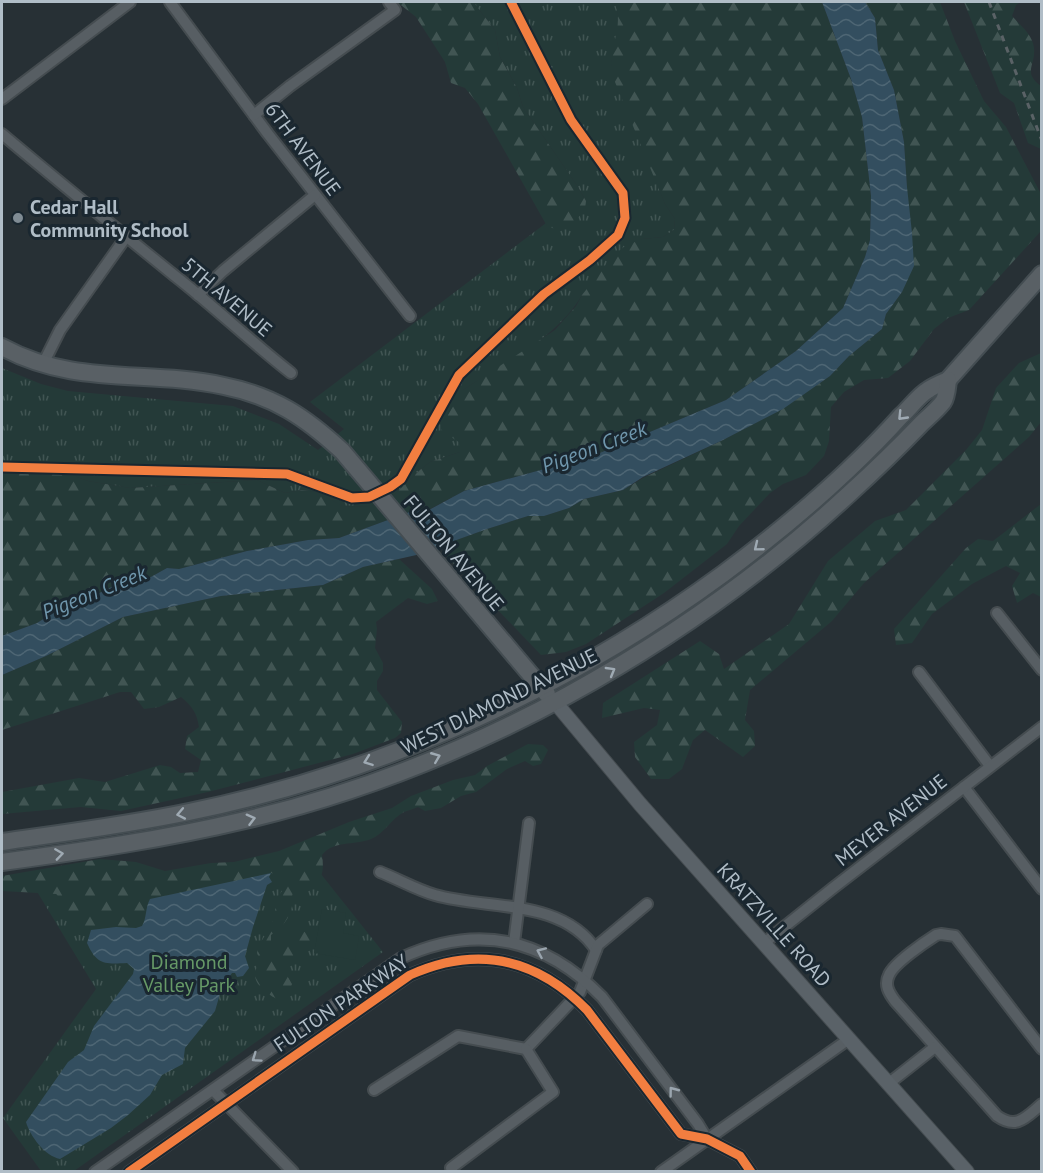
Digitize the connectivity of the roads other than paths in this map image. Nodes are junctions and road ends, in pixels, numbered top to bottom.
1 (130, 2) edge
2 (170, 2) edge
3 (392, 6) edge
4 (2, 99) edge
5 (254, 115) junction
6 (2, 134) edge
7 (315, 195) junction
8 (126, 237) junction
9 (1041, 274) edge
10 (198, 296) junction
11 (410, 316) dead end
12 (2, 347) edge
13 (43, 364) junction
14 (291, 373) dead end
15 (948, 381) junction
16 (997, 613) dead end
17 (1041, 670) edge
18 (919, 672) dead end
19 (541, 687) junction
20 (555, 702) junction
21 (1041, 727) edge
22 (990, 766) junction
23 (964, 787) junction
24 (529, 823) dead end
25 (2, 842) edge
26 (2, 862) edge
27 (380, 872) dead end
28 (1041, 889) edge
29 (647, 904) dead end
30 (519, 908) junction
31 (514, 943) junction
32 (764, 944) junction
33 (596, 950) junction
34 (584, 980) junction
35 (575, 997) junction
36 (849, 1039) junction
37 (935, 1047) junction
38 (526, 1049) junction
39 (1041, 1049) edge
40 (888, 1084) junction
41 (213, 1090) junction
42 (374, 1090) dead end
43 (226, 1104) junction
44 (1041, 1104) edge
45 (707, 1139) junction
46 (451, 1168) dead end
47 (94, 1172) edge
48 (129, 1172) edge
49 (293, 1172) edge
50 (661, 1172) edge
51 (751, 1172) edge
52 (967, 1172) edge

1 - 4 street
2 - 5 street, 6TH AVENUE
3 - 5 street
5 - 7 street, 6TH AVENUE
6 - 8 street, 5TH AVENUE
7 - 10 street
7 - 11 street, 6TH AVENUE
8 - 10 street, 5TH AVENUE
8 - 13 street
9 - 15 main road, WEST DIAMOND AVENUE
10 - 14 street, 5TH AVENUE
12 - 13 main road, FULTON AVENUE
13 - 19 main road, FULTON AVENUE
15 -> 19 main road, WEST DIAMOND AVENUE
20 -> 15 main road, WEST DIAMOND AVENUE
16 - 17 street
18 - 22 street
19 - 20 main road, FULTON AVENUE
19 -> 25 main road, WEST DIAMOND AVENUE
26 -> 20 main road, WEST DIAMOND AVENUE
20 - 32 main road, KRATZVILLE ROAD
21 - 22 street, MEYER AVENUE
22 - 23 street, MEYER AVENUE
23 - 28 street
23 - 32 street, MEYER AVENUE
24 - 30 street
27 - 30 street
29 - 33 street
30 - 31 street
30 - 33 street
34 -> 31 street, FULTON PARKWAY
31 -> 41 street, FULTON PARKWAY
32 - 36 main road, KRATZVILLE ROAD
33 - 34 street
34 - 35 street
45 -> 34 street, FULTON PARKWAY
35 - 38 street
35 - 43 street, FULTON PARKWAY
35 - 45 street, FULTON PARKWAY
36 - 40 main road, KRATZVILLE ROAD
36 - 45 street
37 - 39 street
37 - 40 street
37 - 44 street
38 - 42 street
38 - 46 street
40 - 52 main road, KRATZVILLE ROAD
41 - 43 street
41 - 47 street, FULTON PARKWAY
43 - 48 street, FULTON PARKWAY
43 - 49 street
45 - 50 street
45 - 51 street

